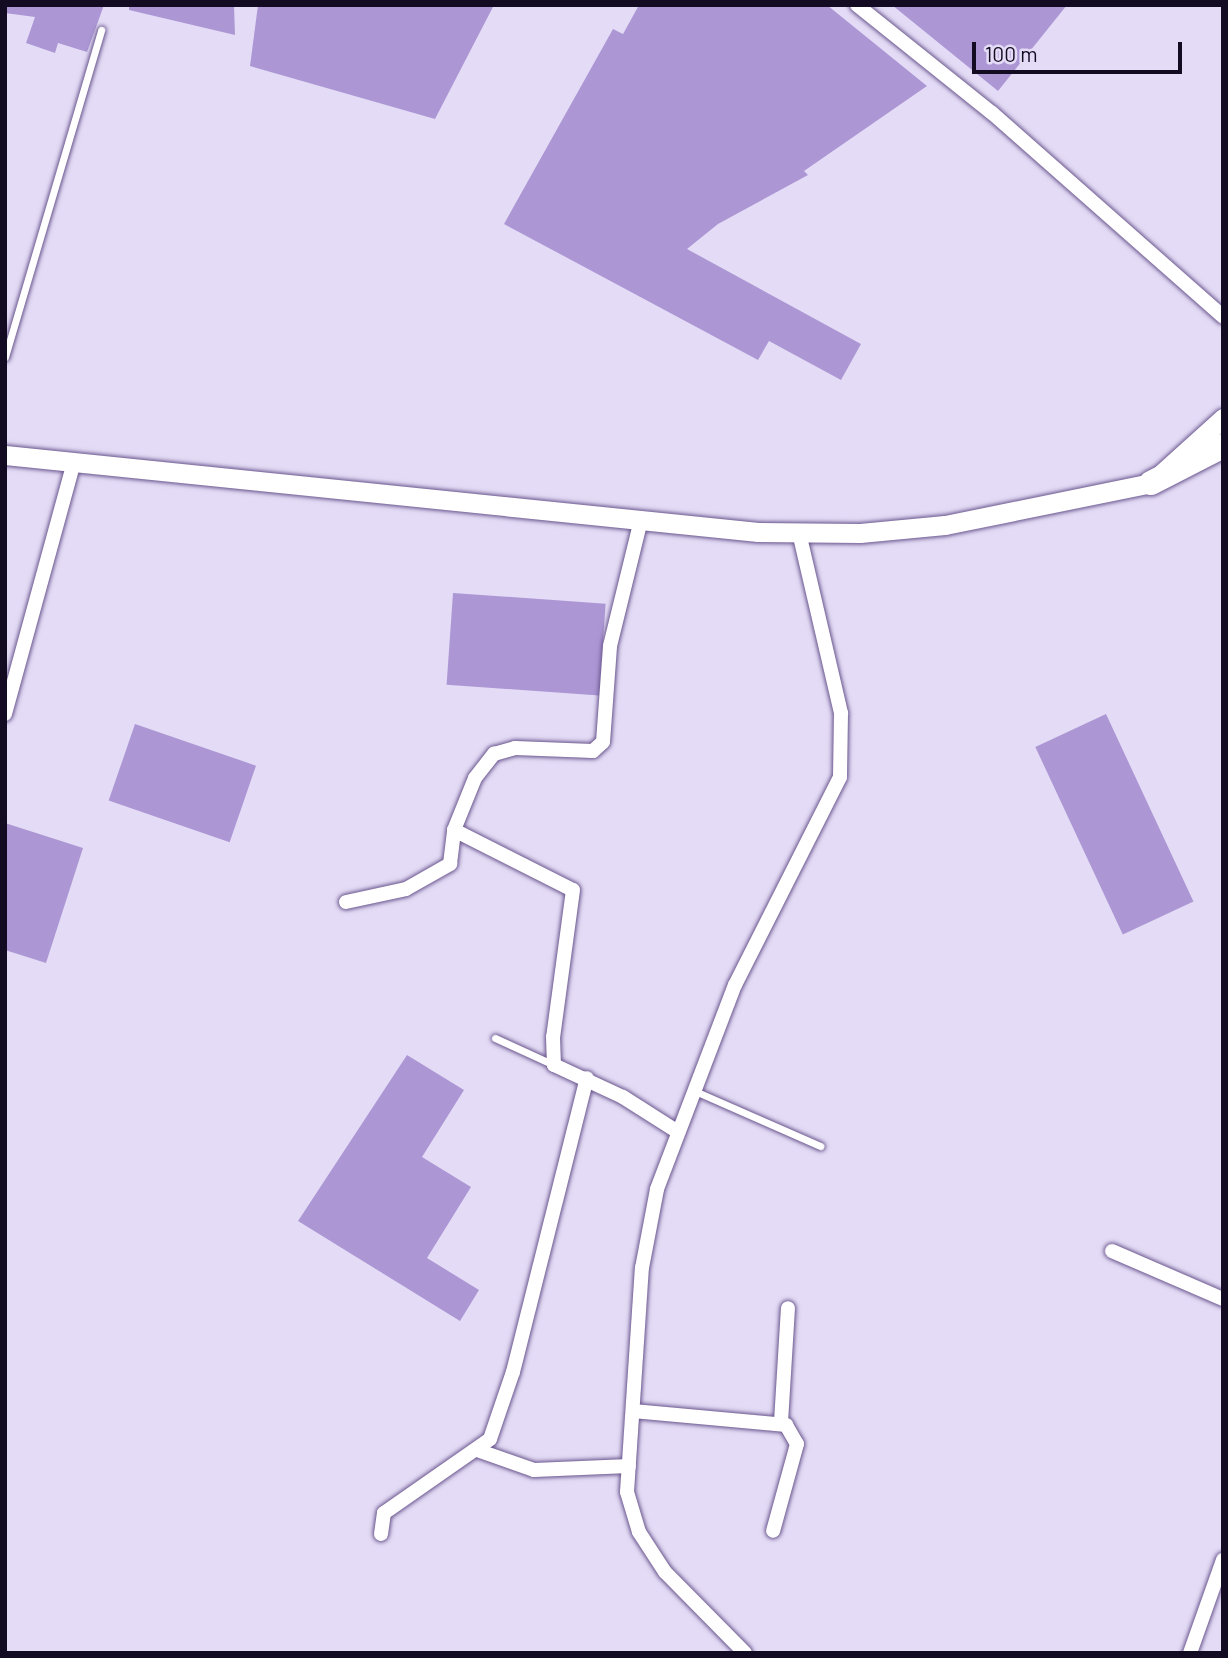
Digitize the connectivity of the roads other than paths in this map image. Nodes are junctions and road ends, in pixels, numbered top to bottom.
1 (857, 5) edge
2 (101, 30) dead end
3 (1223, 317) edge
4 (5, 357) edge
5 (1223, 406) edge
6 (1223, 418) edge
7 (1223, 446) edge
8 (1192, 447) junction
9 (5, 455) edge
10 (74, 462) junction
11 (1151, 483) junction
12 (641, 520) junction
13 (799, 532) junction
14 (5, 714) edge
15 (454, 830) junction
16 (346, 902) dead end
17 (495, 1038) dead end
18 (554, 1065) junction
19 (587, 1078) junction
20 (695, 1091) junction
21 (678, 1132) junction
22 (820, 1146) dead end
23 (1112, 1251) dead end
24 (1223, 1299) edge
25 (788, 1308) dead end
26 (633, 1412) junction
27 (781, 1422) junction
28 (477, 1450) junction
29 (629, 1466) junction
30 (773, 1531) dead end
31 (381, 1534) dead end
32 (1223, 1560) edge
33 (745, 1653) edge
34 (1190, 1653) edge

1 - 3 street
2 - 4 lane
5 - 8 street
6 - 8 street
7 - 11 highway
8 - 11 street
9 - 10 street
10 - 12 street
10 - 14 street
11 - 13 street
12 - 13 street
12 - 15 street
13 - 20 street
15 - 16 street
15 - 18 street
17 - 18 lane
18 - 19 street
19 - 21 street
19 - 28 street
20 - 21 street
20 - 22 lane
21 - 26 street
23 - 24 street
25 - 27 street
26 - 27 street
26 - 29 street
27 - 30 street
28 - 29 street
28 - 31 street
29 - 33 street
32 - 34 street

